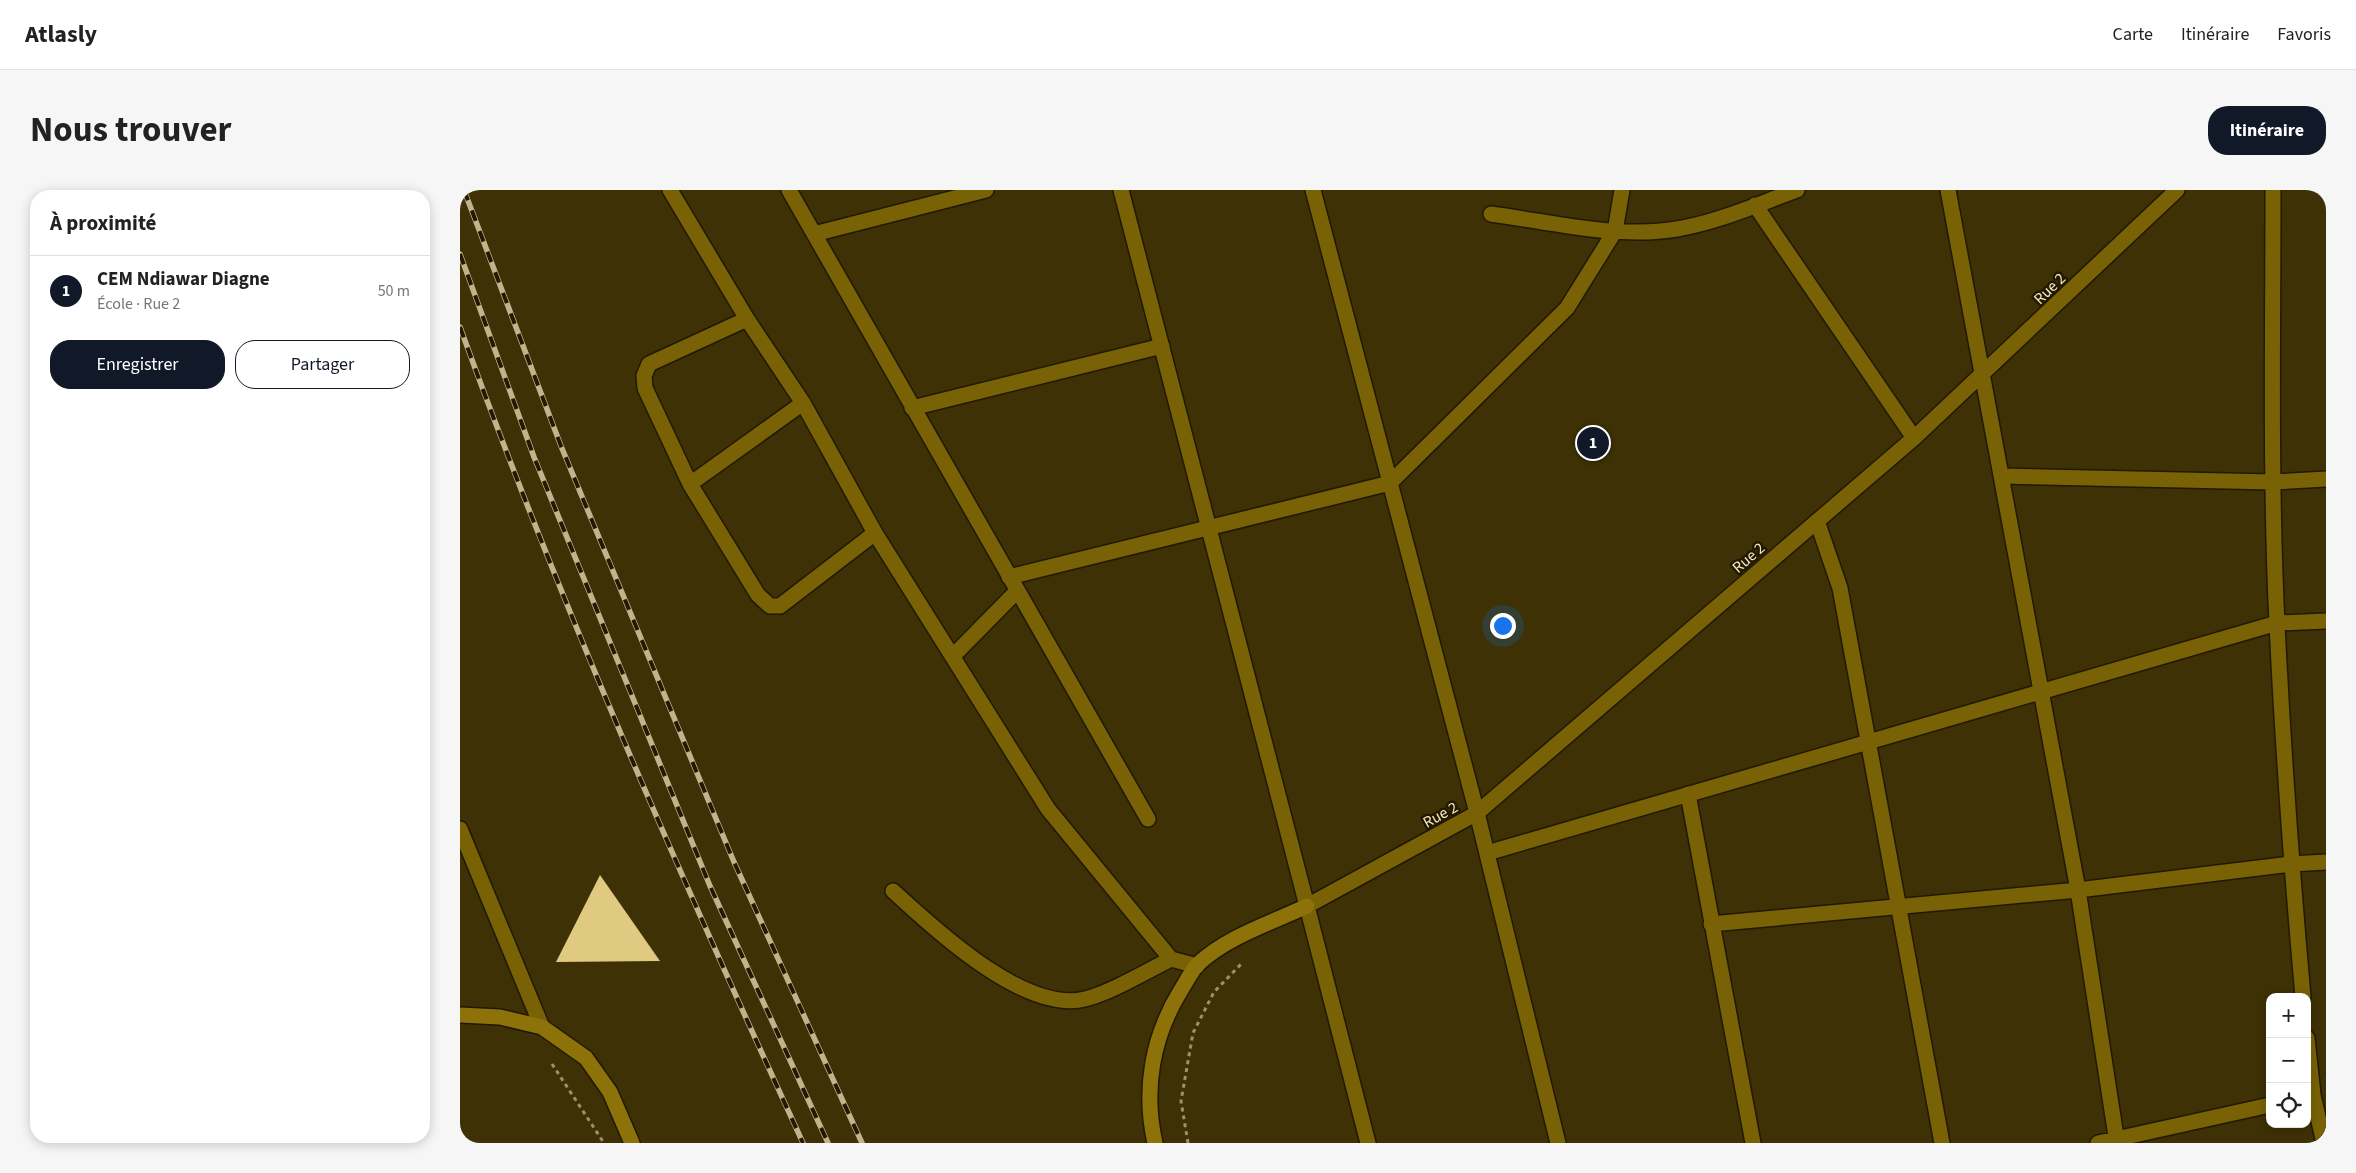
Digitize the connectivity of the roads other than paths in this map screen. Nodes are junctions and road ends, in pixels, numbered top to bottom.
1 (670, 190) edge
2 (789, 190) edge
3 (986, 190) edge
4 (1121, 190) edge
5 (1313, 190) edge
6 (1622, 190) edge
7 (1798, 190) edge
8 (1948, 190) edge
9 (2178, 190) edge
10 (2273, 190) edge
11 (1755, 206) junction
12 (1491, 214) dead end
13 (1615, 231) junction
14 (814, 234) junction
15 (747, 319) junction
16 (1162, 346) junction
17 (1982, 375) junction
18 (803, 403) junction
19 (912, 408) junction
20 (1914, 438) junction
21 (2002, 476) junction
22 (2326, 479) edge
23 (2273, 482) junction
24 (1390, 483) junction
25 (690, 484) junction
26 (1817, 521) junction
27 (1209, 528) junction
28 (875, 533) junction
29 (1009, 577) junction
30 (1017, 591) junction
31 (2326, 621) edge
32 (2277, 623) junction
33 (953, 656) junction
34 (2042, 692) junction
35 (1869, 742) junction
36 (1688, 794) junction
37 (1477, 813) junction
38 (1148, 819) dead end
39 (460, 828) edge
40 (1487, 853) junction
41 (2326, 862) edge
42 (2291, 864) junction
43 (892, 890) dead end
44 (2078, 890) junction
45 (1307, 906) junction
46 (1897, 907) junction
47 (1711, 924) junction
48 (1171, 959) junction
49 (1197, 966) junction
50 (2303, 993) edge
51 (460, 1015) edge
52 (542, 1026) junction
53 (2311, 1066) edge
54 (2315, 1094) edge
55 (2266, 1105) edge
56 (2116, 1141) edge
57 (632, 1143) edge
58 (1155, 1143) edge
59 (1368, 1143) edge
60 (1558, 1143) edge
61 (1753, 1143) edge
62 (1942, 1143) edge
63 (2098, 1143) edge
64 (2324, 1143) edge

1 - 15 street
2 - 14 street
3 - 14 street
4 - 16 street
5 - 24 street
6 - 13 street
7 - 11 street
8 - 17 street
9 - 17 street, Rue 2
10 - 23 street
11 - 13 street
11 - 20 street
12 - 13 street
13 - 24 street
14 - 19 street
15 - 18 street
15 - 25 street
16 - 19 street
16 - 27 street
17 - 20 street, Rue 2
17 - 21 street
18 - 25 street
18 - 28 street
19 - 29 street
20 - 26 street, Rue 2
21 - 23 street
21 - 34 street
22 - 23 street
23 - 32 street
24 - 27 street
24 - 37 street
25 - 28 street
26 - 35 street
26 - 37 street, Rue 2
27 - 29 street
27 - 45 street
28 - 33 street
29 - 30 street
30 - 33 street
30 - 38 street
31 - 32 street
32 - 34 street
32 - 42 street
33 - 48 street
34 - 35 street
34 - 44 street
35 - 36 street
35 - 46 street
36 - 40 street
36 - 47 street
37 - 40 street
37 - 45 street, Rue 2
39 - 52 street
40 - 60 street
41 - 42 street
42 - 44 street
42 - 50 street
43 - 48 street
44 - 46 street
44 - 56 street
45 - 49 main road
45 - 59 street
46 - 47 street
46 - 62 street
47 - 61 street
48 - 49 street
49 - 58 main road
51 - 52 main road
52 - 57 main road
53 - 54 street
54 - 64 street
55 - 56 street
56 - 63 street

